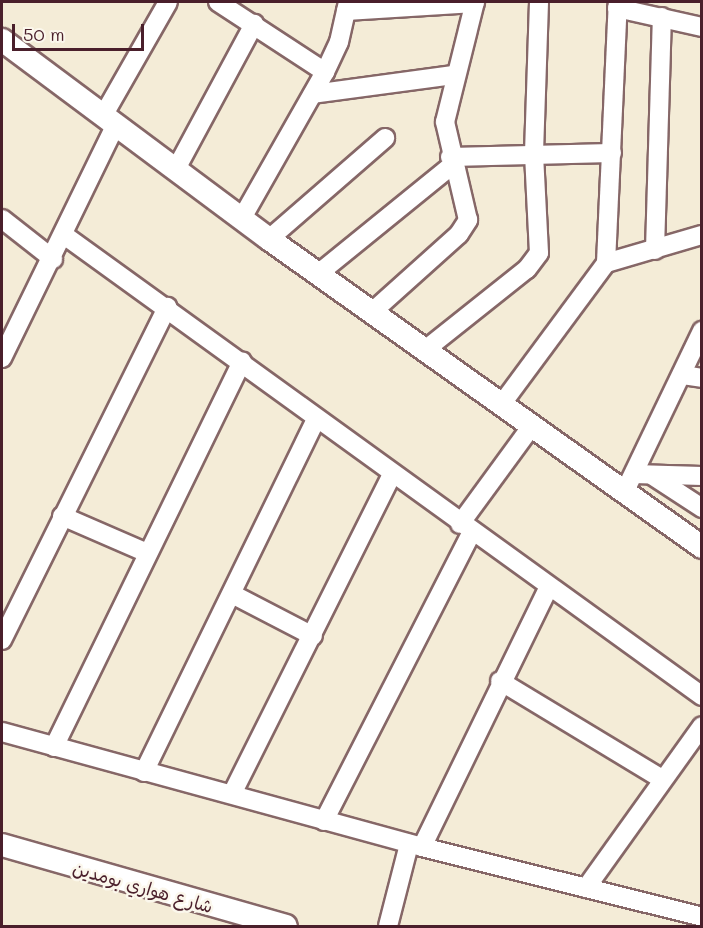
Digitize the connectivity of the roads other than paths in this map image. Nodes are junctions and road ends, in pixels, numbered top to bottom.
1 (168, 2) edge
2 (218, 2) edge
3 (475, 2) edge
4 (539, 2) edge
5 (618, 4) edge
6 (347, 6) edge
7 (662, 17) junction
8 (254, 24) junction
9 (702, 27) edge
10 (2, 40) edge
11 (324, 72) junction
12 (454, 75) junction
13 (313, 94) junction
14 (109, 120) junction
15 (384, 138) dead end
16 (534, 153) junction
17 (612, 153) junction
18 (451, 161) junction
19 (176, 169) junction
20 (242, 218) junction
21 (2, 219) edge
22 (64, 235) junction
23 (702, 235) edge
24 (269, 239) junction
25 (656, 250) junction
26 (53, 259) junction
27 (606, 263) junction
28 (318, 274) junction
29 (167, 307) junction
30 (371, 313) junction
31 (702, 331) edge
32 (425, 350) junction
33 (2, 358) edge
34 (242, 361) junction
35 (683, 375) junction
36 (702, 378) edge
37 (501, 405) junction
38 (316, 419) junction
39 (531, 427) junction
40 (392, 474) junction
41 (702, 476) edge
42 (653, 477) junction
43 (630, 482) junction
44 (702, 508) edge
45 (62, 516) junction
46 (466, 528) junction
47 (702, 547) edge
48 (147, 553) junction
49 (549, 587) junction
50 (232, 594) junction
51 (313, 636) junction
52 (2, 640) edge
53 (500, 681) junction
54 (702, 696) edge
55 (702, 726) edge
56 (2, 732) edge
57 (54, 747) junction
58 (144, 772) junction
59 (662, 780) junction
60 (232, 794) junction
61 (324, 821) junction
62 (2, 845) edge
63 (416, 845) junction
64 (586, 888) junction
65 (702, 917) edge
66 (286, 927) edge
67 (388, 927) edge

1 - 14 street
2 - 8 street
3 - 6 street
3 - 12 street
4 - 16 street
5 - 7 street
5 - 17 street
6 - 11 street
7 - 9 street
7 - 25 street
8 - 11 street
8 - 19 street
10 - 14 street
11 - 13 street
12 - 13 street
12 - 18 street
13 - 20 street
14 - 19 street
14 - 22 street
15 - 24 street
16 - 17 street
16 - 18 street
16 - 32 street
17 - 27 street
18 - 28 street
18 - 30 street
19 - 20 street
20 - 24 street
21 - 26 street
22 - 26 street
22 - 29 street
23 - 25 street
24 - 28 street
25 - 27 street
26 - 33 street
27 - 37 street
28 - 30 street
29 - 34 street
29 - 45 street
30 - 32 street
31 - 35 street
32 - 37 street
34 - 38 street
34 - 48 street
35 - 36 street
35 - 43 street
37 - 39 street
38 - 40 street
38 - 50 street
39 - 43 street
39 - 46 street
40 - 46 street
40 - 51 street
41 - 42 street
42 - 43 street
42 - 44 street
43 - 47 street
45 - 48 street
45 - 52 street
46 - 49 street
46 - 61 street
48 - 57 street
49 - 53 street
49 - 54 street
50 - 51 street
50 - 58 street
51 - 60 street
53 - 59 street
53 - 63 street
55 - 59 street
56 - 57 street
57 - 58 street
58 - 60 street
59 - 64 street
60 - 61 street
61 - 63 street
62 - 66 street, شارع هواري بومدين
63 - 64 street
63 - 67 street
64 - 65 street

